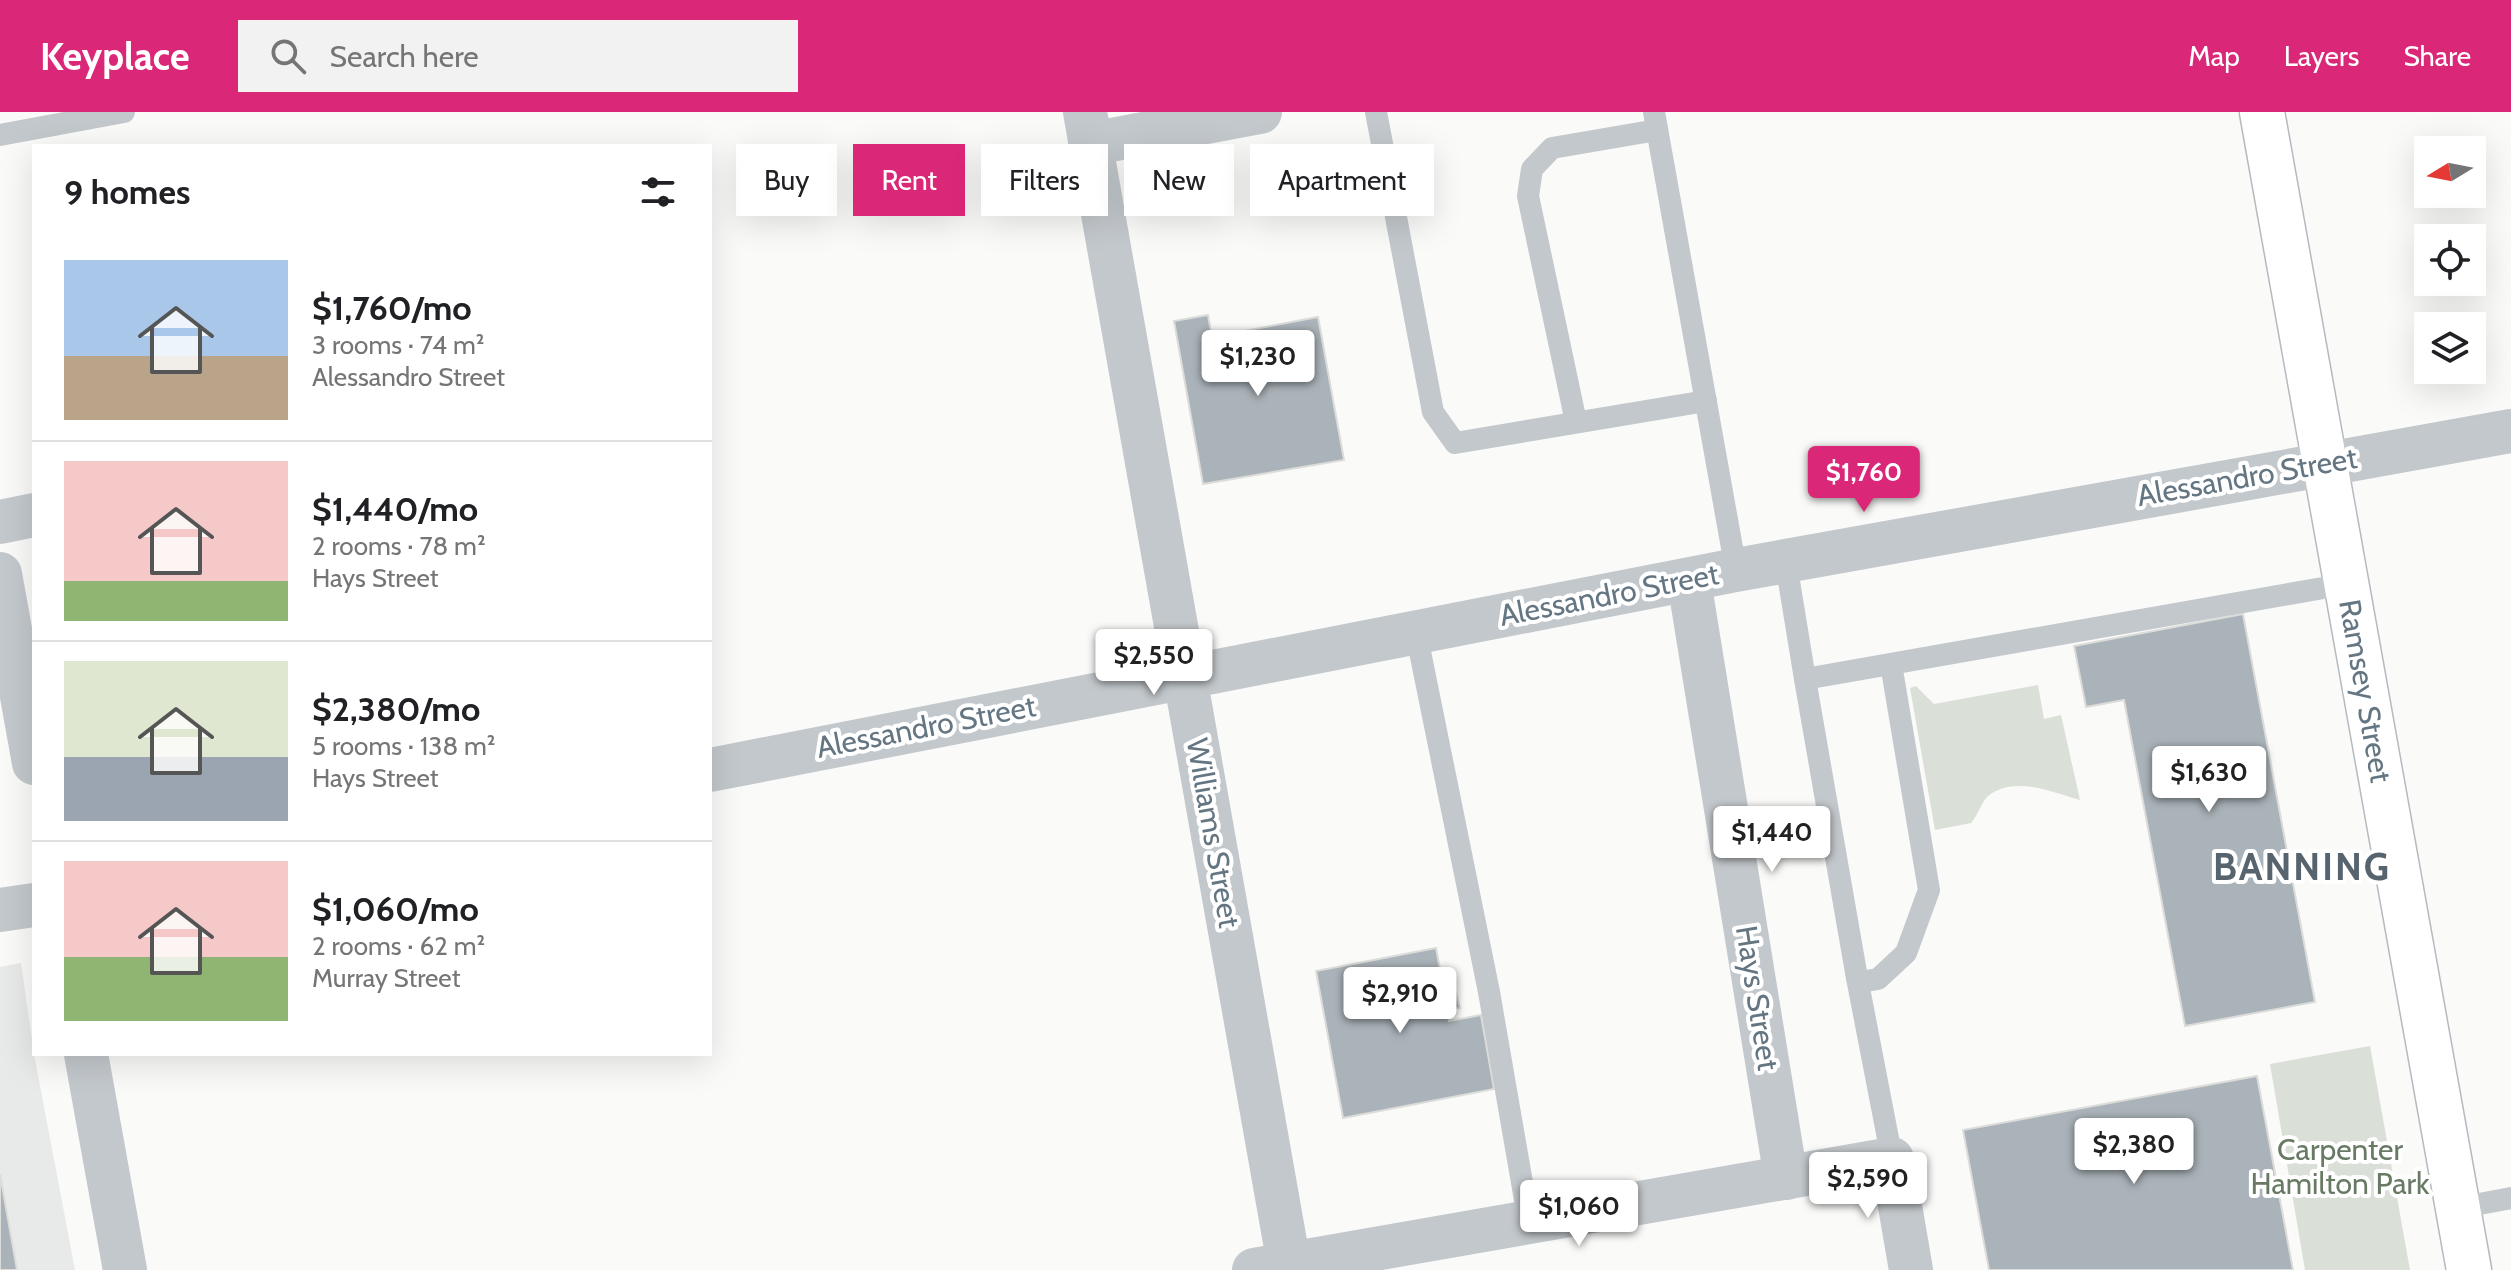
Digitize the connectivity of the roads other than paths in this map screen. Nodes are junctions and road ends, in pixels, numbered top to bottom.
1 (124, 112) edge
2 (1260, 112) edge
3 (1376, 112) edge
4 (2262, 112) edge
5 (1201, 118) edge
6 (1655, 121) edge
7 (1088, 128) edge
8 (0, 135) edge
9 (1706, 401) junction
10 (1576, 422) junction
11 (2511, 431) edge
12 (2324, 463) junction
13 (32, 515) edge
14 (0, 522) edge
15 (1786, 563) junction
16 (1736, 570) junction
17 (0, 574) edge
18 (1689, 581) junction
19 (2346, 584) junction
20 (1416, 632) junction
21 (1891, 664) junction
22 (1185, 675) junction
23 (1805, 679) junction
24 (32, 752) edge
25 (712, 770) edge
26 (32, 905) edge
27 (0, 910) edge
28 (1857, 978) junction
29 (86, 1056) edge
30 (1892, 1159) junction
31 (1786, 1178) junction
32 (2511, 1198) edge
33 (2458, 1208) junction
34 (1529, 1223) junction
35 (1278, 1268) edge
36 (125, 1270) edge
37 (1911, 1270) edge
38 (2469, 1270) edge

1 - 8 lane
2 - 5 street
3 - 10 lane
4 - 12 main road, Ramsey Street
5 - 7 street
6 - 9 lane
6 - 10 lane
7 - 22 street, Williams Street
9 - 10 lane
9 - 16 lane
11 - 12 street, Alessandro Street
12 - 15 street, Alessandro Street
12 - 19 main road, Ramsey Street
13 - 14 street
15 - 16 street, Alessandro Street
15 - 23 lane
16 - 18 street, Alessandro Street
17 - 24 street
18 - 20 street, Alessandro Street
18 - 31 street, Hays Street
19 - 21 lane
19 - 33 main road, Ramsey Street
20 - 22 street, Alessandro Street
20 - 34 lane
21 - 23 lane
21 - 28 lane
22 - 25 street, Alessandro Street
22 - 35 street, Williams Street
23 - 28 lane
26 - 27 street
28 - 30 lane
29 - 36 street
30 - 31 street
30 - 37 street
31 - 34 street
32 - 33 lane
33 - 38 main road, Ramsey Street
34 - 35 street

